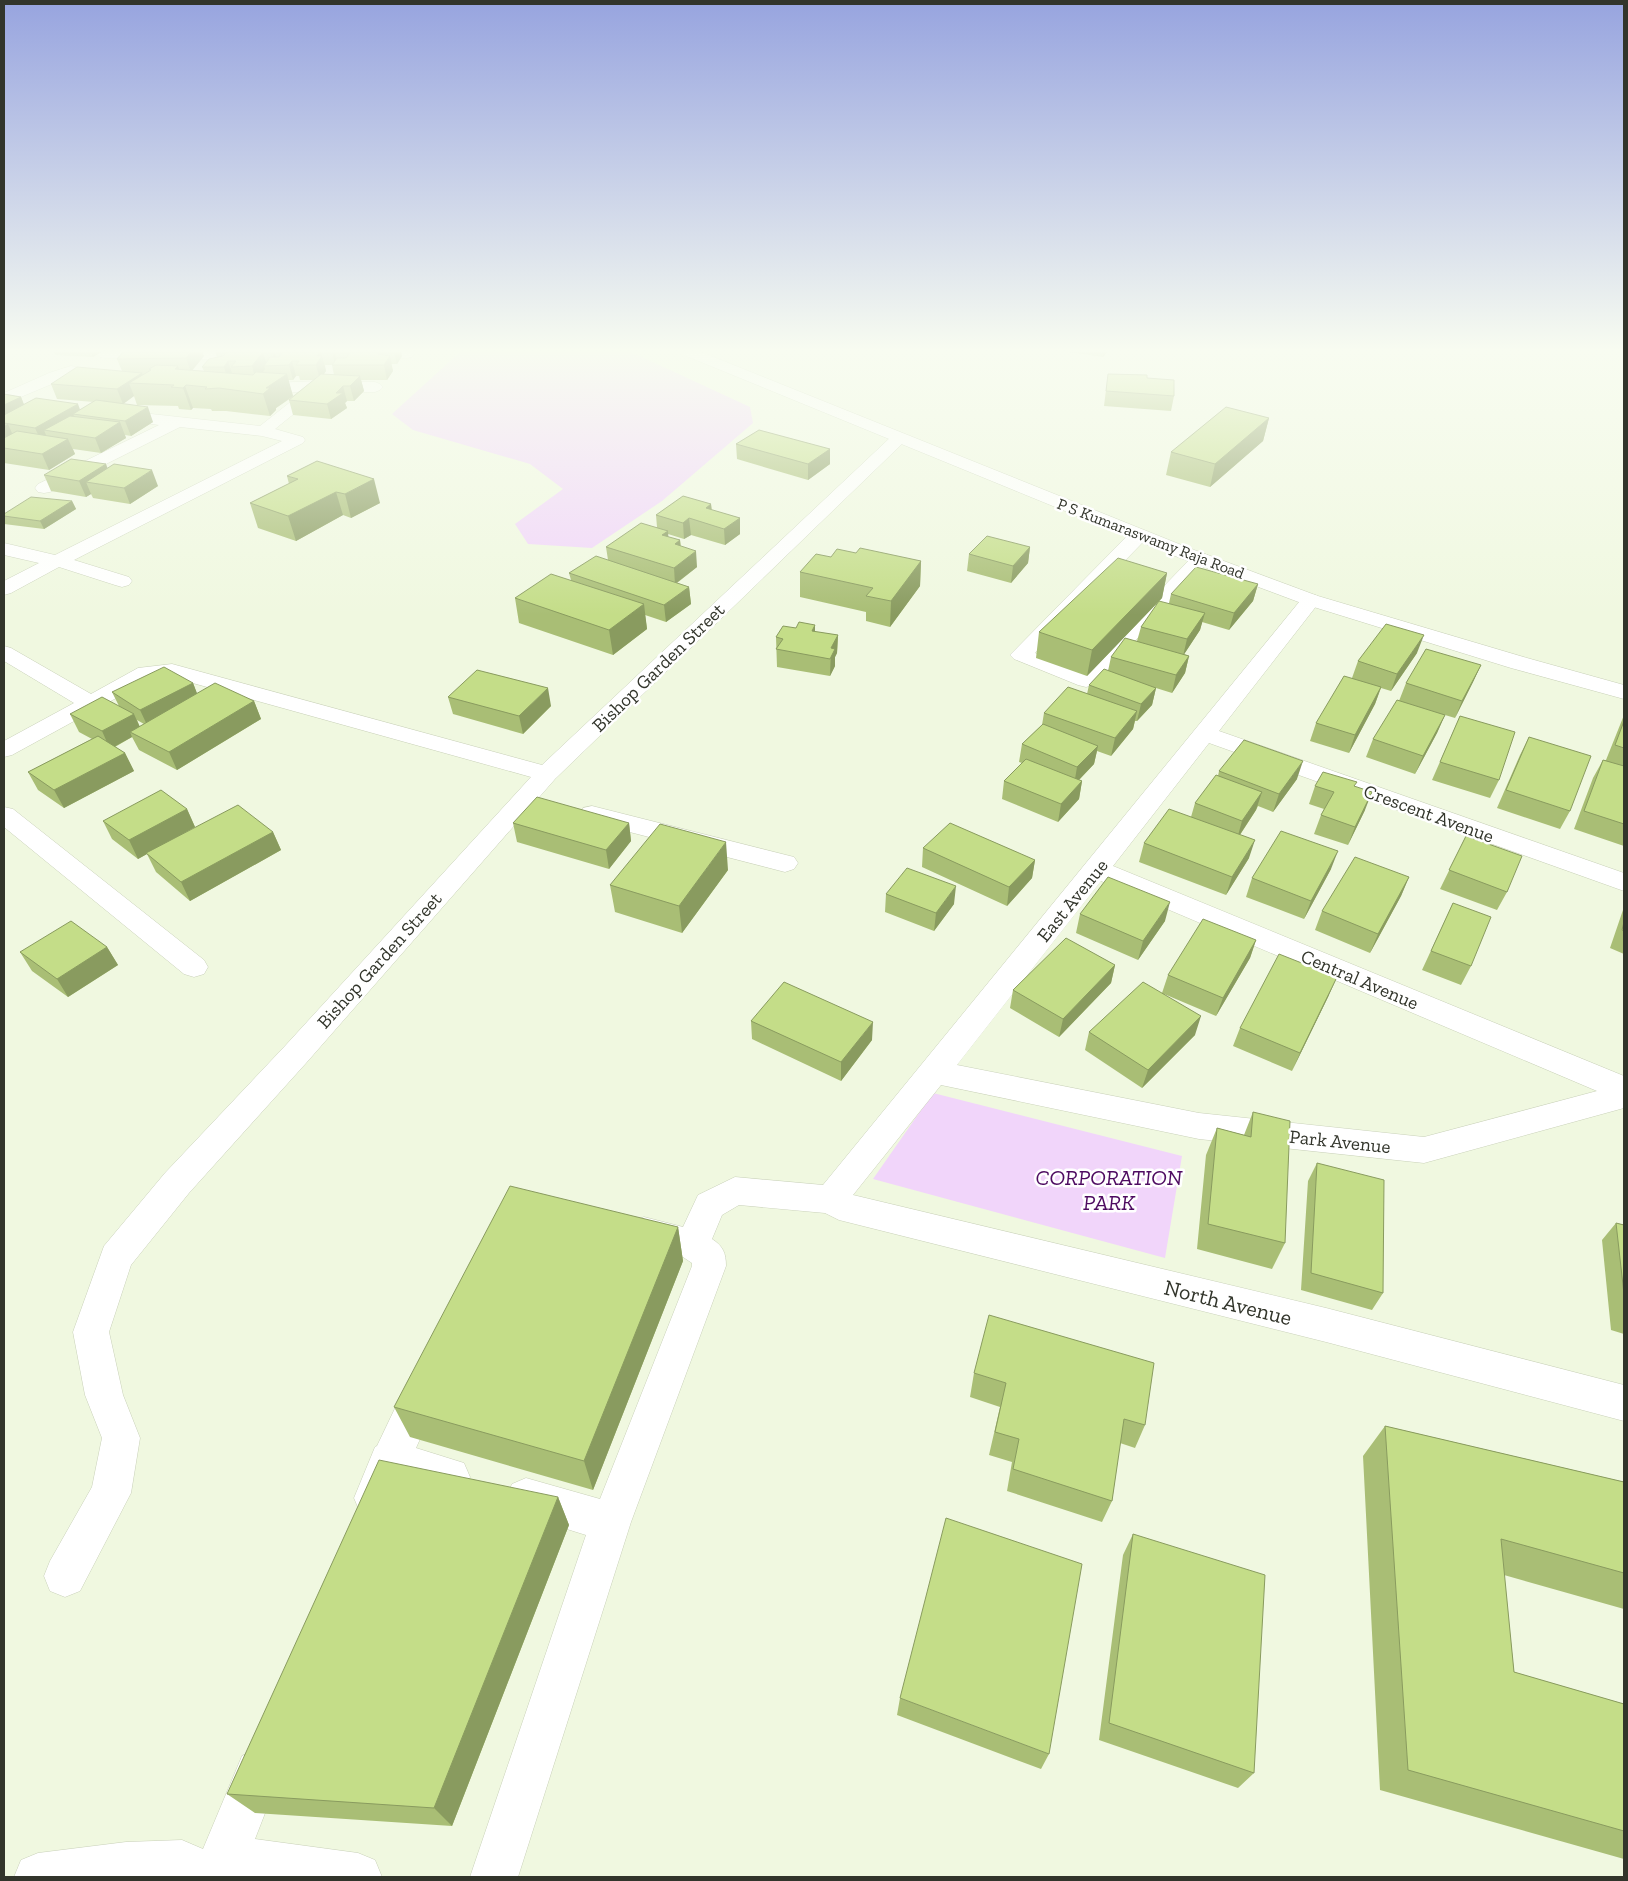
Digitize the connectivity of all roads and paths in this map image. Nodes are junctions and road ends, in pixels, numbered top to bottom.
1 (142, 440) edge
2 (296, 440) edge
3 (897, 440) edge
4 (903, 440) edge
5 (44, 488) dead end
6 (1139, 535) junction
7 (4, 549) edge
8 (1201, 559) junction
9 (57, 562) junction
10 (122, 581) dead end
11 (4, 589) edge
12 (1311, 600) junction
13 (4, 652) edge
14 (1624, 692) edge
15 (90, 703) junction
16 (1206, 734) junction
17 (4, 750) edge
18 (547, 774) junction
19 (525, 797) junction
20 (4, 815) edge
21 (785, 863) dead end
22 (1096, 869) junction
23 (1624, 882) edge
24 (194, 967) dead end
25 (934, 1072) junction
26 (1624, 1090) edge
27 (1624, 1096) edge
28 (834, 1200) junction
29 (608, 1224) edge
30 (692, 1244) junction
31 (436, 1364) edge
32 (1624, 1403) edge
33 (389, 1460) junction
34 (611, 1522) junction
35 (359, 1533) edge
36 (66, 1576) dead end
37 (272, 1741) edge
38 (38, 1877) edge
39 (207, 1877) edge
40 (358, 1877) edge
41 (494, 1877) edge

1 - 5 street
2 - 9 street
3 - 18 street, Bishop Garden Street
4 - 6 street, P S Kumaraswamy Raja Road
6 - 8 street, P S Kumaraswamy Raja Road
6 - 8 street
7 - 9 street
8 - 12 street, P S Kumaraswamy Raja Road
9 - 10 street
9 - 11 street
12 - 14 street, P S Kumaraswamy Raja Road
12 - 16 street, East Avenue
13 - 15 street
15 - 17 street
15 - 18 street
16 - 22 street, East Avenue
16 - 23 street, Crescent Avenue
18 - 19 street, Bishop Garden Street
19 - 21 street
19 - 36 street, Bishop Garden Street
20 - 24 street
22 - 25 street, East Avenue
22 - 26 street, Central Avenue
25 - 27 street, Park Avenue
25 - 28 street, East Avenue
28 - 30 street, North Avenue
28 - 32 street, North Avenue
29 - 30 street
30 - 34 street
31 - 33 street
33 - 34 street
33 - 35 street
34 - 41 street
37 - 40 street
38 - 39 street

